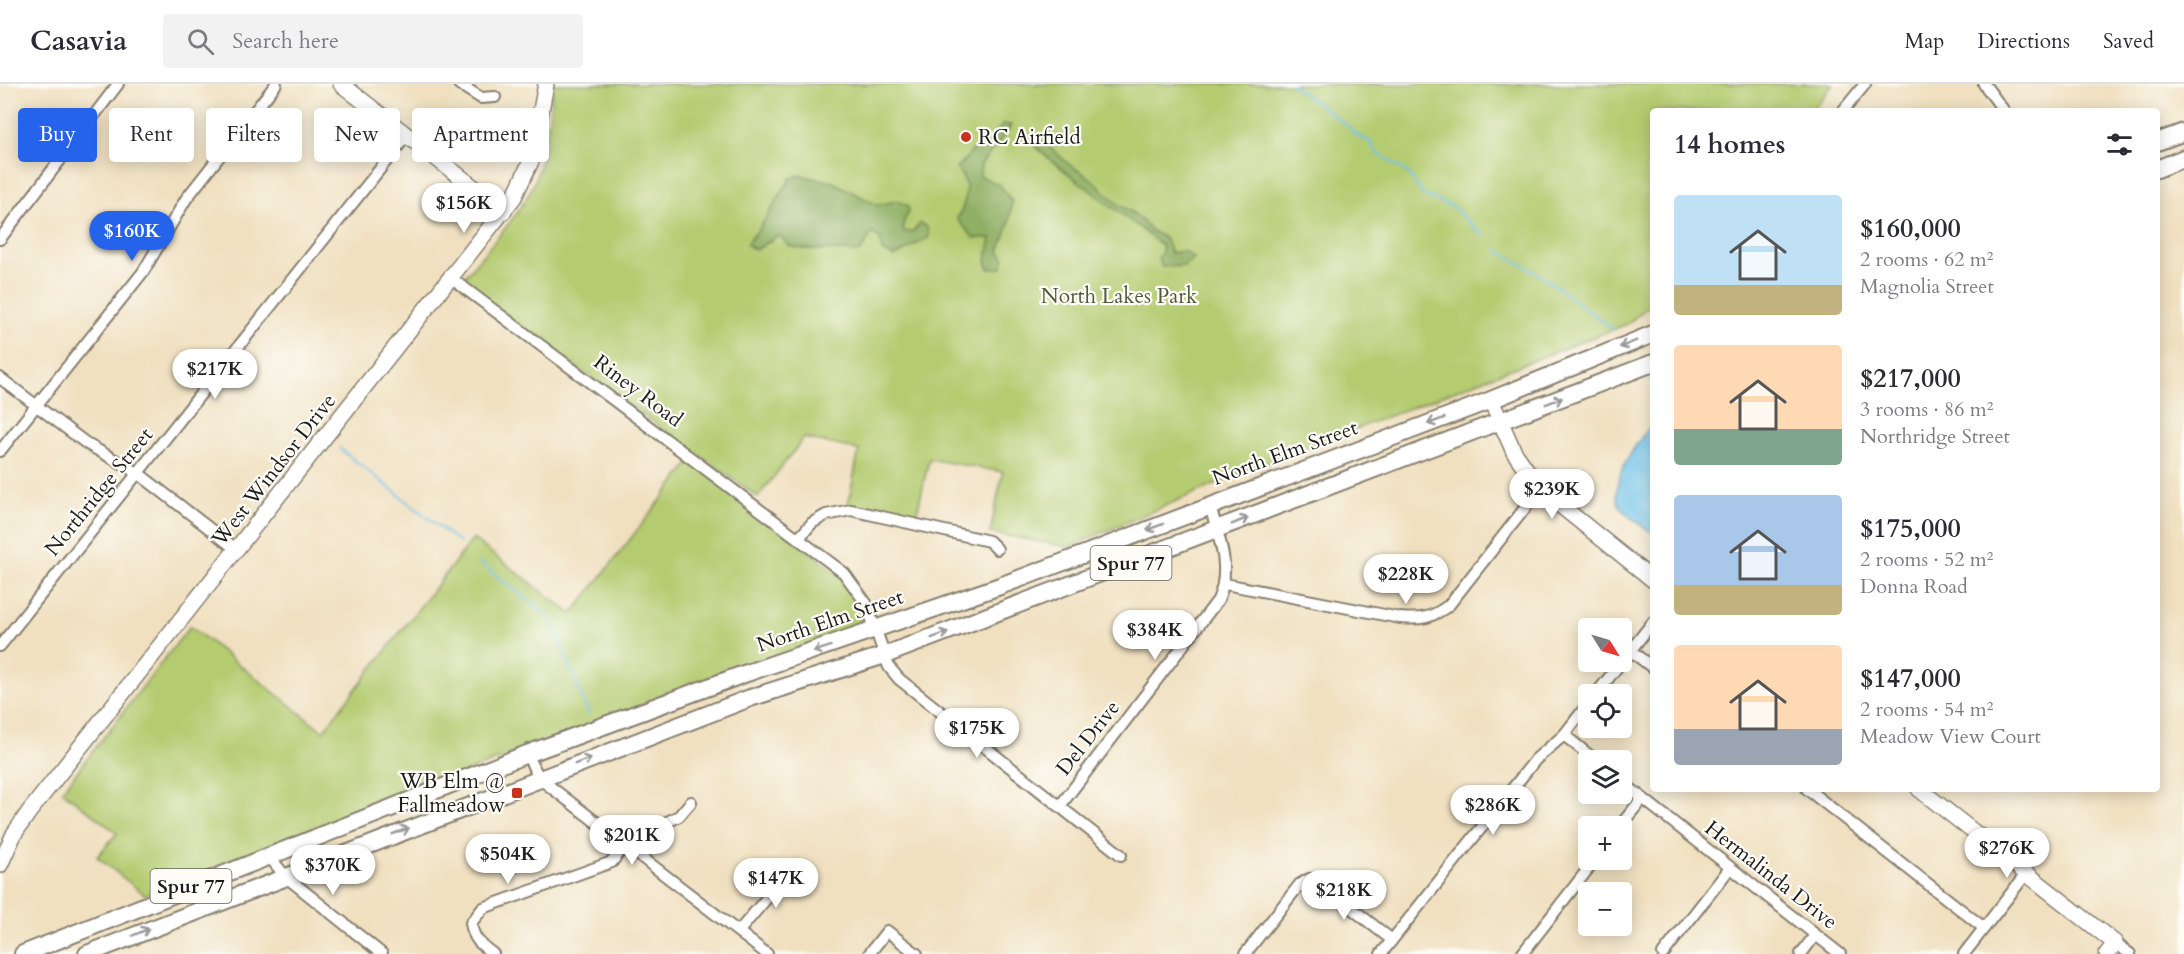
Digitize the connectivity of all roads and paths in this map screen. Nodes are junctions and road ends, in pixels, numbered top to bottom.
1 (118, 84) edge
2 (276, 84) edge
3 (341, 84) edge
4 (459, 84) edge
5 (546, 84) edge
6 (1865, 84) edge
7 (1984, 84) edge
8 (495, 98) dead end
9 (1846, 108) edge
10 (2002, 108) edge
11 (2184, 132) edge
12 (407, 135) junction
13 (2160, 141) edge
14 (2184, 158) edge
15 (2160, 167) edge
16 (504, 211) junction
17 (0, 239) edge
18 (451, 278) junction
19 (1650, 335) edge
20 (1650, 364) edge
21 (0, 378) edge
22 (1491, 400) junction
23 (36, 407) junction
24 (1499, 422) junction
25 (0, 451) edge
26 (138, 473) junction
27 (1540, 489) junction
28 (1210, 506) junction
29 (1217, 530) junction
30 (798, 538) junction
31 (997, 549) dead end
32 (237, 550) junction
33 (1650, 578) edge
34 (1225, 584) junction
35 (1650, 626) edge
36 (877, 630) junction
37 (0, 646) edge
38 (1632, 650) edge
39 (1632, 652) edge
40 (885, 655) junction
41 (1650, 666) edge
42 (1614, 672) edge
43 (1604, 684) edge
44 (1578, 717) edge
45 (1564, 735) junction
46 (1583, 750) edge
47 (527, 754) junction
48 (539, 778) junction
49 (1632, 790) edge
50 (1811, 792) edge
51 (1923, 792) edge
52 (1642, 799) junction
53 (691, 802) dead end
54 (1060, 806) junction
55 (1628, 816) edge
56 (626, 843) junction
57 (268, 855) junction
58 (1121, 855) dead end
59 (0, 866) edge
60 (792, 868) dead end
61 (1730, 868) junction
62 (1587, 870) edge
63 (2026, 874) junction
64 (285, 876) junction
65 (1984, 928) junction
66 (738, 931) junction
67 (1815, 935) junction
68 (1392, 940) junction
69 (2111, 948) edge
70 (23, 954) edge
71 (87, 954) edge
72 (382, 954) edge
73 (493, 954) edge
74 (767, 954) edge
75 (869, 954) edge
76 (917, 954) edge
77 (1245, 954) edge
78 (1381, 954) edge
79 (1522, 954) edge
80 (1663, 954) edge
81 (1801, 954) edge
82 (1840, 954) edge
83 (1964, 954) edge
84 (2130, 954) edge

1 - 17 street
2 - 23 street
3 - 12 street
4 - 8 street
5 - 16 street, West Windsor Drive
6 - 9 street
7 - 10 street
11 - 13 main road
12 - 16 street
12 - 26 street, Northridge Street
14 - 15 main road
16 - 18 street, West Windsor Drive
18 - 30 street, Riney Road
18 - 32 street, West Windsor Drive
19 -> 22 main road, North Elm Street / Spur 77
24 -> 20 main road, Spur 77
21 - 23 street
22 - 24 street
22 -> 28 main road, North Elm Street / Spur 77
23 - 25 street
23 - 26 street
24 - 27 street
29 -> 24 main road, Spur 77
26 - 32 street
26 - 37 street, Northridge Street
27 - 33 street
27 - 34 street
28 - 29 street
28 -> 36 main road, North Elm Street / Spur 77
29 - 34 street
40 -> 29 main road, Spur 77
30 - 31 street
30 - 36 street, Riney Road
32 - 59 street, West Windsor Drive
34 - 54 street, Del Drive
35 - 38 street
36 - 40 street, Riney Road
36 -> 47 main road, North Elm Street / Spur 77
39 - 41 street
48 -> 40 main road, Spur 77
40 - 54 street, Riney Road
42 - 43 street
44 - 45 street
45 - 46 street
45 - 68 street
47 - 48 street
47 - 57 main road, North Elm Street / Spur 77
48 - 56 street
64 -> 48 main road, Spur 77
49 - 52 street, Hermalinda Drive
50 - 65 street
51 - 63 street
52 - 55 street
52 - 61 street, Hermalinda Drive
53 - 56 street
54 - 58 street, Riney Road
56 - 66 street
56 - 73 street
57 - 64 street
57 - 70 main road, North Elm Street / Spur 77
60 - 66 street
61 - 67 street, Hermalinda Drive
61 - 80 street
62 - 79 street
63 - 65 street
63 - 69 street
71 -> 64 main road, Spur 77
64 - 72 street
65 - 83 street
66 - 74 street
67 - 81 street
67 - 82 street, Hermalinda Drive
68 - 77 street
68 - 78 street
69 - 84 street
75 - 76 street

